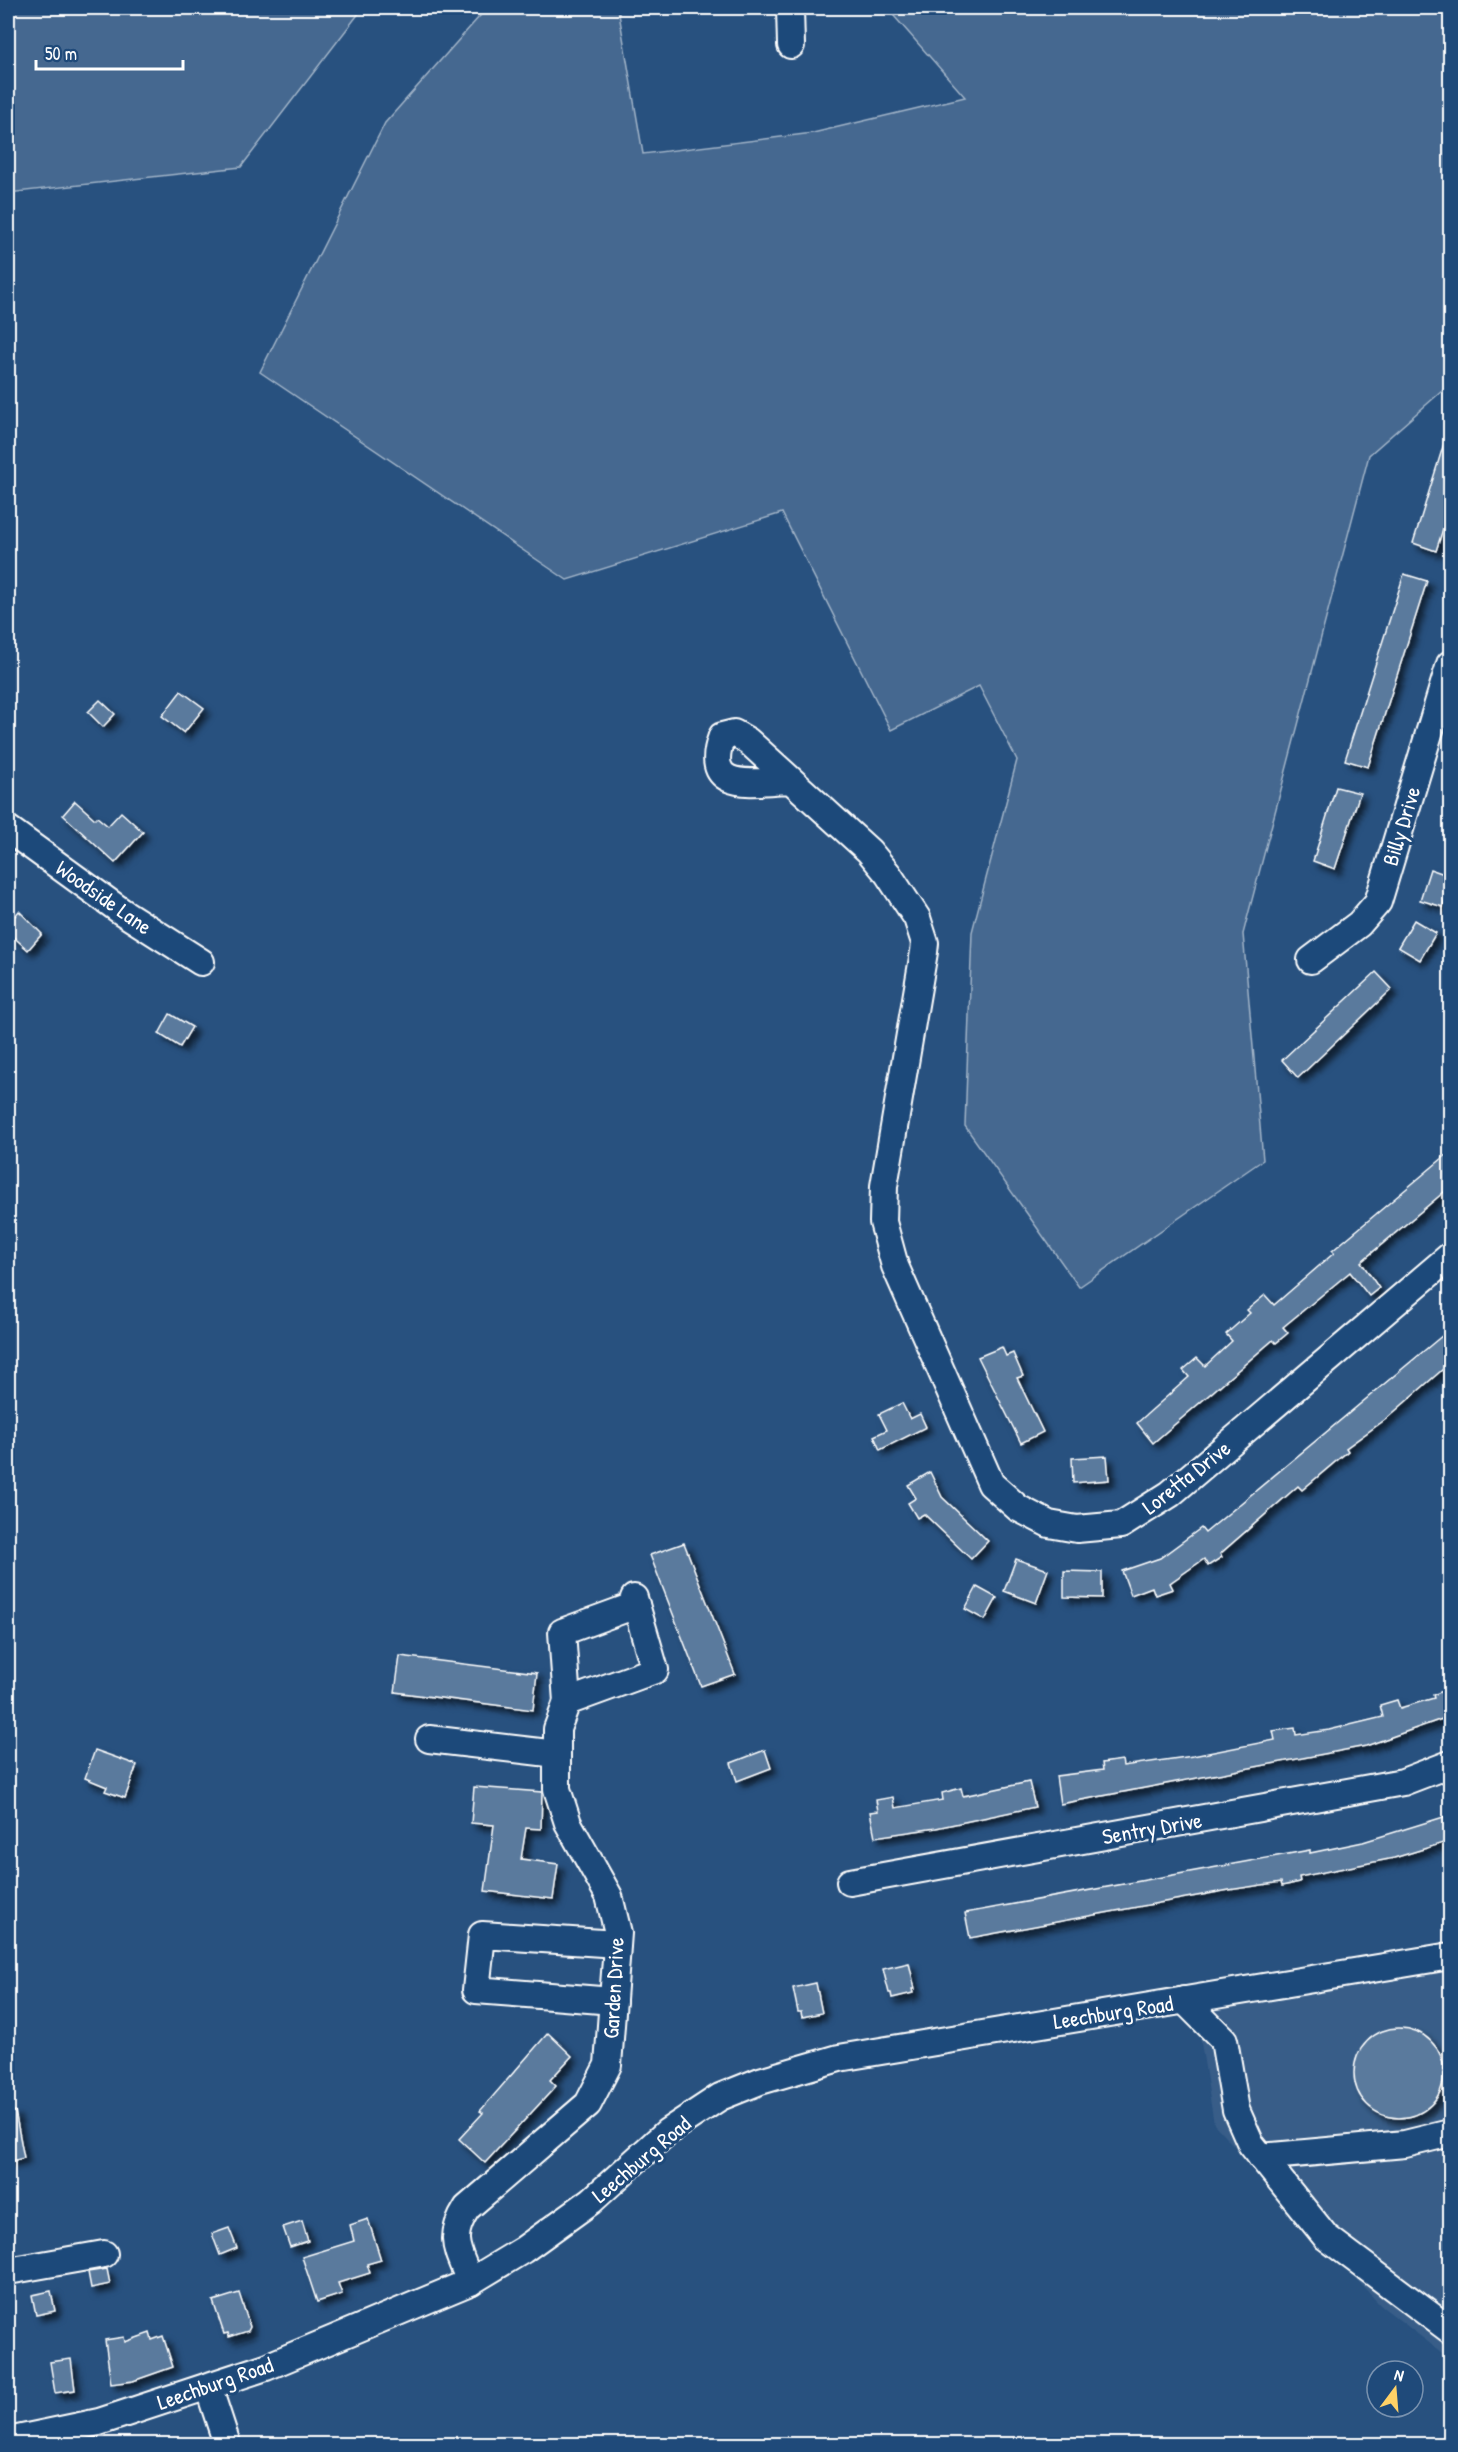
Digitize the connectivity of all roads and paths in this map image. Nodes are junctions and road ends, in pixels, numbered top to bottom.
1 (790, 8) edge
2 (791, 45) dead end
3 (1450, 664) edge
4 (788, 780) dead end
5 (8, 829) edge
6 (1311, 960) dead end
7 (201, 962) dead end
8 (1450, 1256) edge
9 (567, 1702) junction
10 (429, 1739) dead end
11 (557, 1754) junction
12 (1450, 1764) edge
13 (850, 1882) dead end
14 (617, 1944) junction
15 (1450, 1956) edge
16 (1184, 2000) junction
17 (613, 2001) junction
18 (1450, 2133) edge
19 (1261, 2157) junction
20 (104, 2254) dead end
21 (8, 2271) edge
22 (470, 2282) junction
23 (1450, 2330) edge
24 (208, 2386) junction
25 (8, 2441) edge
26 (227, 2445) edge

1 - 2 street
3 - 6 street, Billy Drive
4 - 8 street, Loretta Drive
5 - 7 street, Woodside Lane
9 - 9 street
9 - 11 street, Garden Drive
10 - 11 street
11 - 14 street, Garden Drive
12 - 13 street, Sentry Drive
14 - 17 street, Garden Drive
14 - 17 street
15 - 16 street, Leechburg Road
16 - 19 street
16 - 22 street, Leechburg Road
17 - 22 street, Garden Drive
18 - 19 street
19 - 23 street
20 - 21 street
22 - 24 street, Leechburg Road
24 - 25 street, Leechburg Road
24 - 26 street

